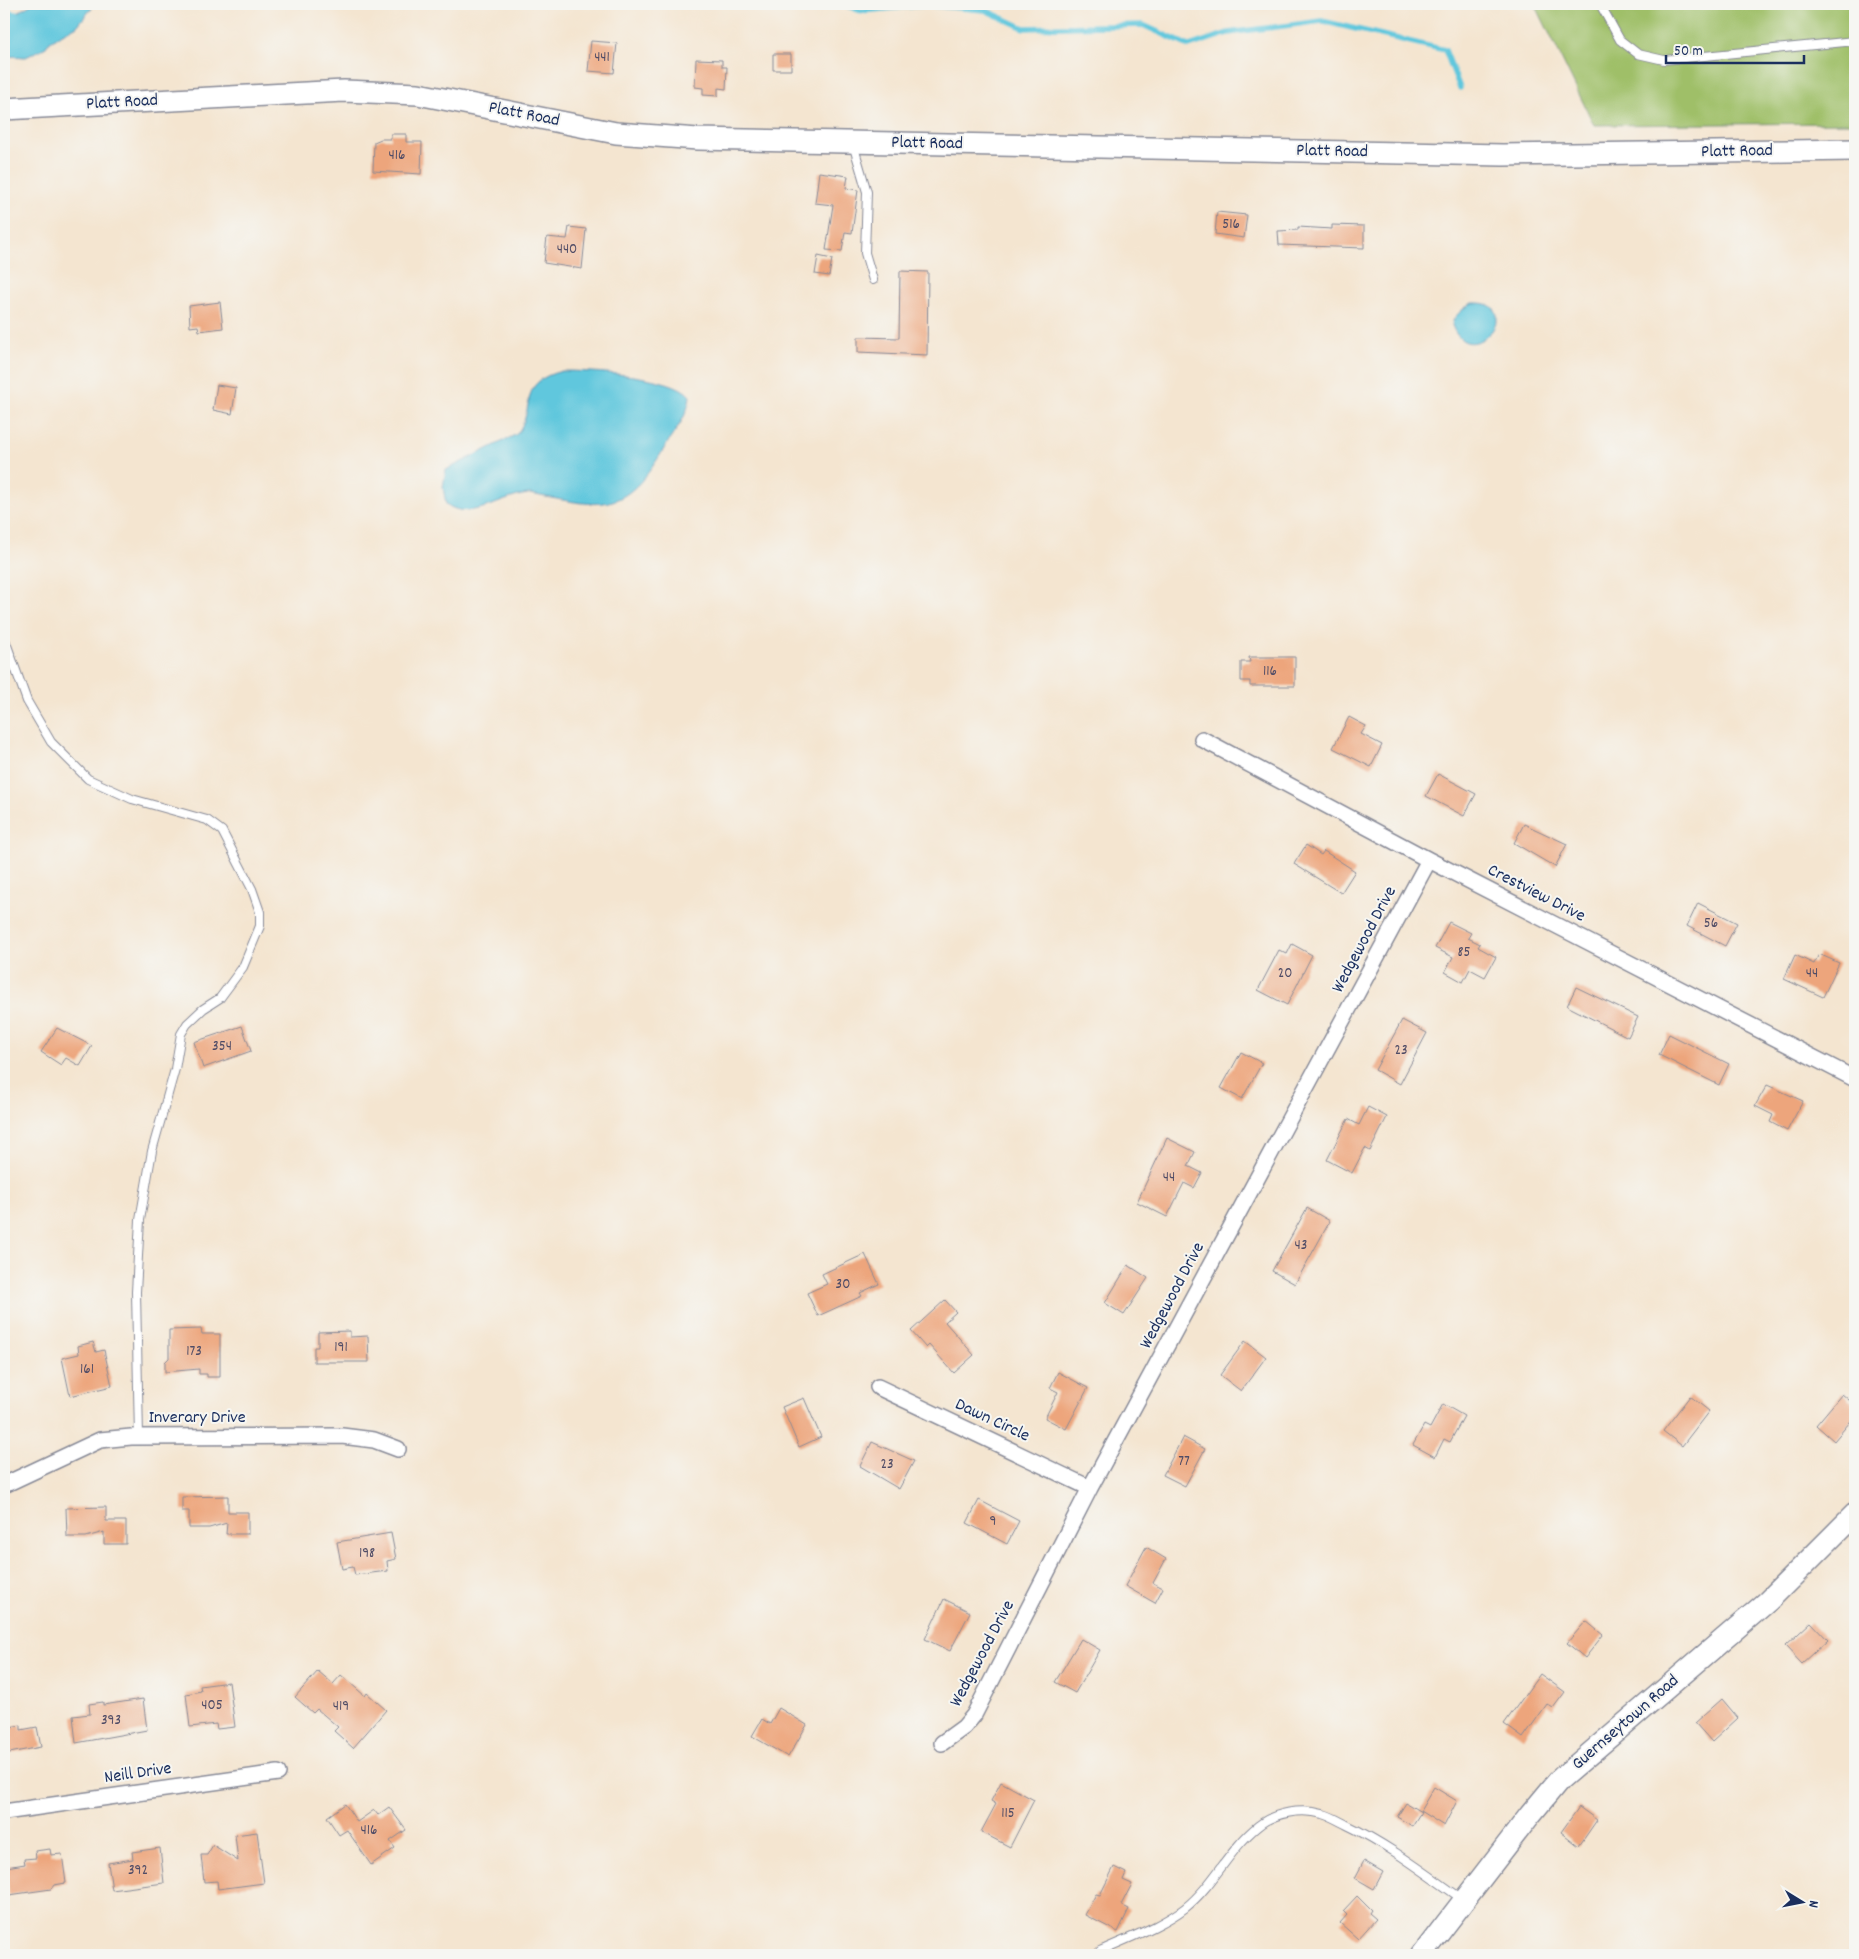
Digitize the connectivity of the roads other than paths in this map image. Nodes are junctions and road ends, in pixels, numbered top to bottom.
1 (1600, 4) edge
2 (1855, 41) edge
3 (4, 109) edge
4 (852, 142) junction
5 (1855, 150) edge
6 (873, 280) dead end
7 (4, 637) edge
8 (1202, 739) dead end
9 (1430, 860) junction
10 (1855, 1079) edge
11 (878, 1387) dead end
12 (139, 1437) junction
13 (398, 1449) dead end
14 (4, 1485) edge
15 (1090, 1488) junction
16 (1855, 1514) edge
17 (942, 1743) dead end
18 (278, 1773) dead end
19 (4, 1812) edge
20 (1464, 1900) junction
21 (1100, 1951) dead end
22 (1422, 1955) edge

1 - 2 lane
3 - 4 street, Platt Road
4 - 5 street, Platt Road
4 - 6 lane
7 - 12 lane
8 - 9 street, Crestview Drive
9 - 10 street, Crestview Drive
9 - 15 street, Wedgewood Drive
11 - 15 street, Dawn Circle
12 - 13 street, Inverary Drive
12 - 14 street, Inverary Drive
15 - 17 street, Wedgewood Drive
16 - 20 street, Guernseytown Road
18 - 19 street, Neill Drive
20 - 21 lane
20 - 22 street, Guernseytown Road

